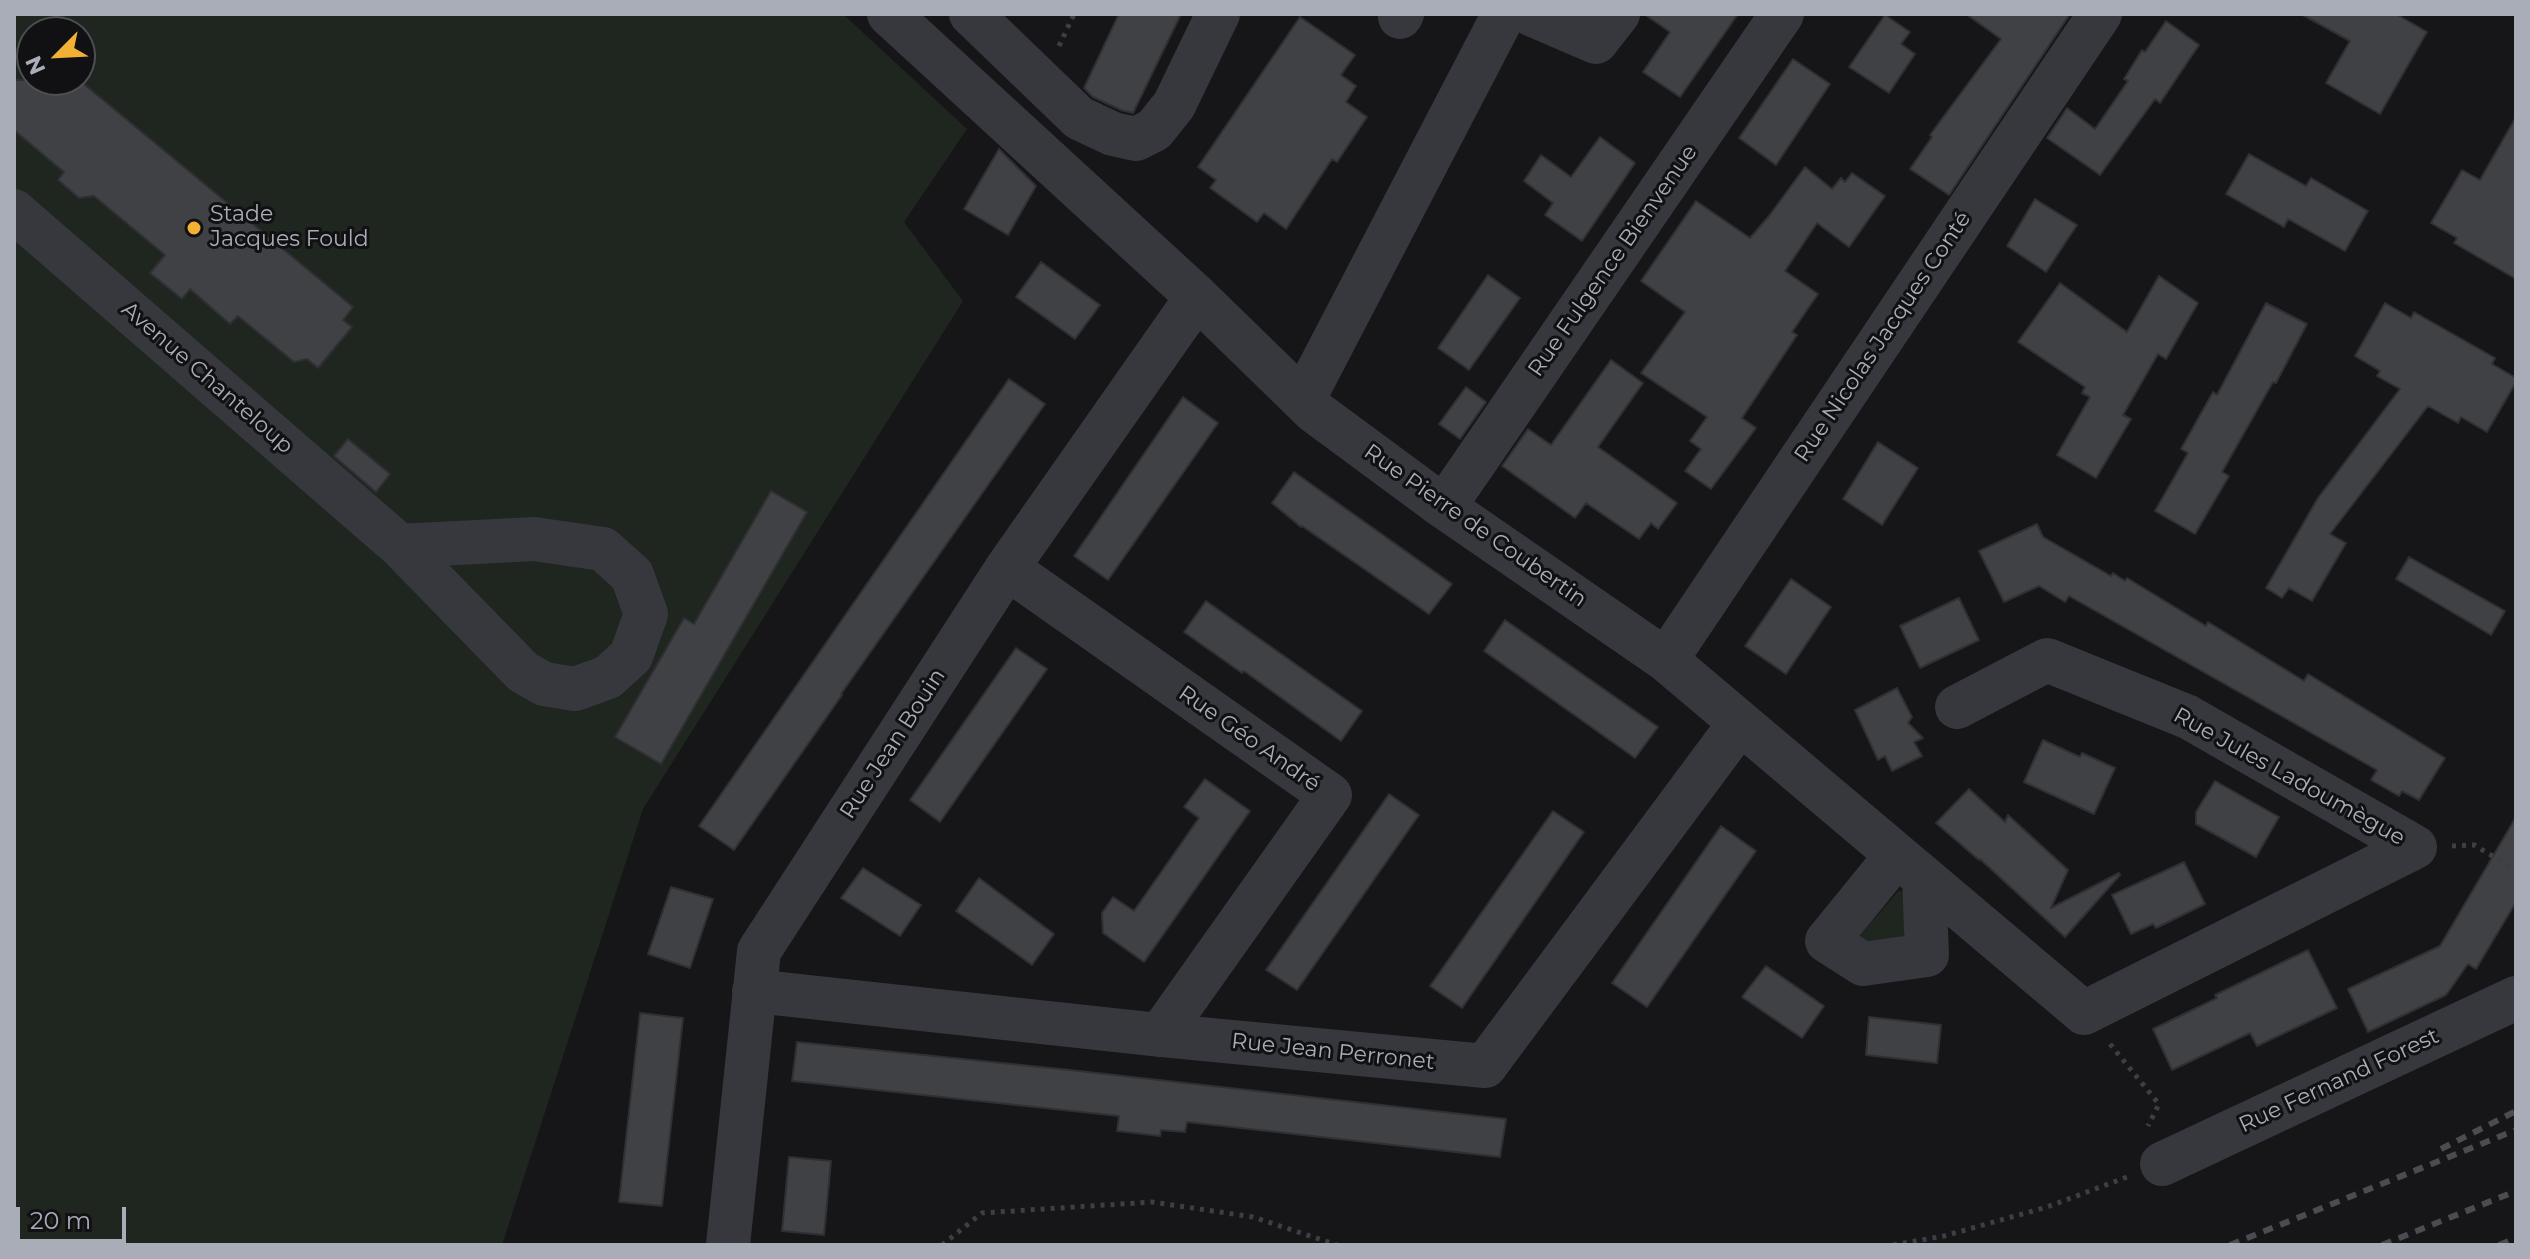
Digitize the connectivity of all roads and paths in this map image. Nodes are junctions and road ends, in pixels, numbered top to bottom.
1 (889, 14) edge
2 (971, 14) edge
3 (1218, 14) edge
4 (1504, 14) edge
5 (1531, 14) edge
6 (1618, 14) edge
7 (1782, 14) edge
8 (2100, 14) edge
9 (14, 211) edge
10 (1197, 297) junction
11 (1303, 400) junction
12 (1444, 507) junction
13 (400, 546) junction
14 (1007, 568) junction
15 (1666, 660) junction
16 (1957, 707) dead end
17 (1740, 723) junction
18 (2415, 847) junction
19 (2516, 870) edge
20 (754, 991) junction
21 (2516, 998) edge
22 (2084, 1013) junction
23 (1160, 1035) junction
24 (2143, 1155) junction
25 (2114, 1182) junction
26 (728, 1245) edge
27 (942, 1245) edge
28 (1337, 1245) edge
29 (1893, 1245) edge

1 - 10 street, Rue Pierre de Coubertin
2 - 3 street
4 - 11 street
5 - 6 street
7 - 12 street, Rue Fulgence Bienvenue
8 - 15 street, Rue Nicolas Jacques Conté
9 - 13 street, Avenue Chanteloup
10 - 11 street, Rue Pierre de Coubertin
10 - 14 street, Rue Jean Bouin
11 - 12 street, Rue Pierre de Coubertin
12 - 15 street, Rue Pierre de Coubertin
13 - 13 street, Avenue Chanteloup
14 - 20 street, Rue Jean Bouin
14 - 23 street, Rue Géo André
15 - 17 street, Rue Pierre de Coubertin
16 - 18 street, Rue Jules Ladoumègue
17 - 22 street, Rue Pierre de Coubertin
17 - 23 street, Rue Jean Perronet
18 - 19 path
18 - 22 street, Rue Jules Ladoumègue
20 - 23 street, Rue Jean Perronet
20 - 26 street, Rue Jean Bouin
21 - 24 street, Rue Fernand Forest
22 - 24 path
24 - 25 path
24 - 25 path
25 - 29 path
27 - 28 path

